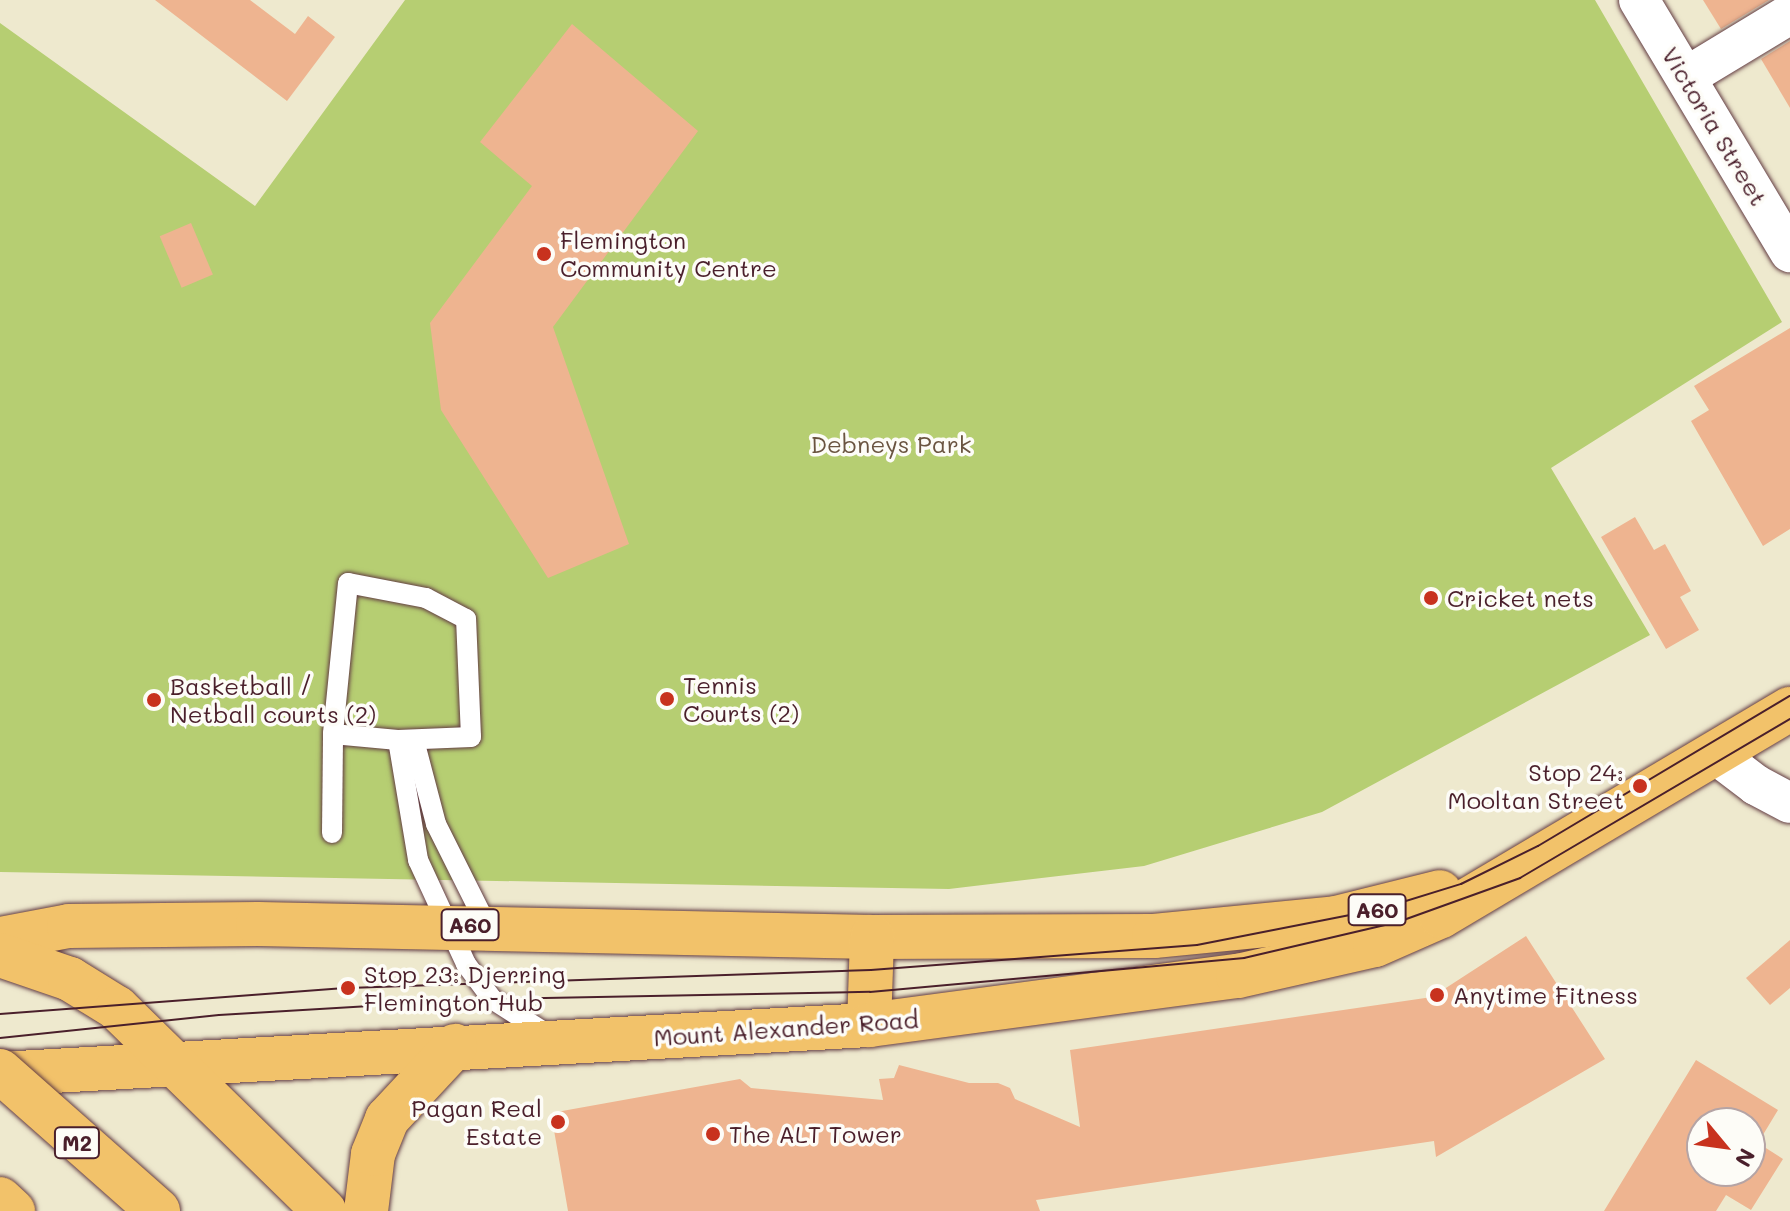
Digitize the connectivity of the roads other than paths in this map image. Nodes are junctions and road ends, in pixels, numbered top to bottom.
1 (1639, 0) edge
2 (1790, 14) edge
3 (1686, 77) junction
4 (1790, 252) edge
5 (1790, 709) edge
6 (333, 734) junction
7 (406, 740) junction
8 (1714, 753) junction
9 (1790, 803) edge
10 (332, 833) dead end
11 (1544, 854) junction
12 (466, 925) junction
13 (872, 937) junction
14 (0, 939) edge
15 (0, 955) edge
16 (869, 1025) junction
17 (561, 1043) junction
18 (455, 1046) junction
19 (178, 1065) junction
20 (0, 1073) edge
21 (0, 1199) edge
22 (13, 1211) edge
23 (158, 1211) edge
24 (324, 1211) edge
25 (366, 1211) edge

1 - 3 street, Victoria Street
2 - 3 street
3 - 4 street, Victoria Street
5 - 8 main road, Mount Alexander Road / A60
6 - 7 lane
6 - 7 lane
6 - 10 lane
7 - 12 lane
7 - 12 lane
8 - 9 street
8 - 11 main road, Mount Alexander Road / A60
11 - 13 main road, Mount Alexander Road / A60
11 - 16 main road, Mount Alexander Road / A60
12 - 13 main road, Mount Alexander Road / A60
12 - 14 main road, Mount Alexander Road / A60
12 - 17 lane
13 - 16 main road
15 - 19 main road
16 - 17 main road, Mount Alexander Road / A60
17 - 18 main road, Mount Alexander Road / A60
18 - 19 main road, Mount Alexander Road / A60
18 - 25 main road
19 - 20 main road, Mount Alexander Road / A60
19 - 24 main road
20 - 23 main road, M2, bridge
21 - 22 main road

